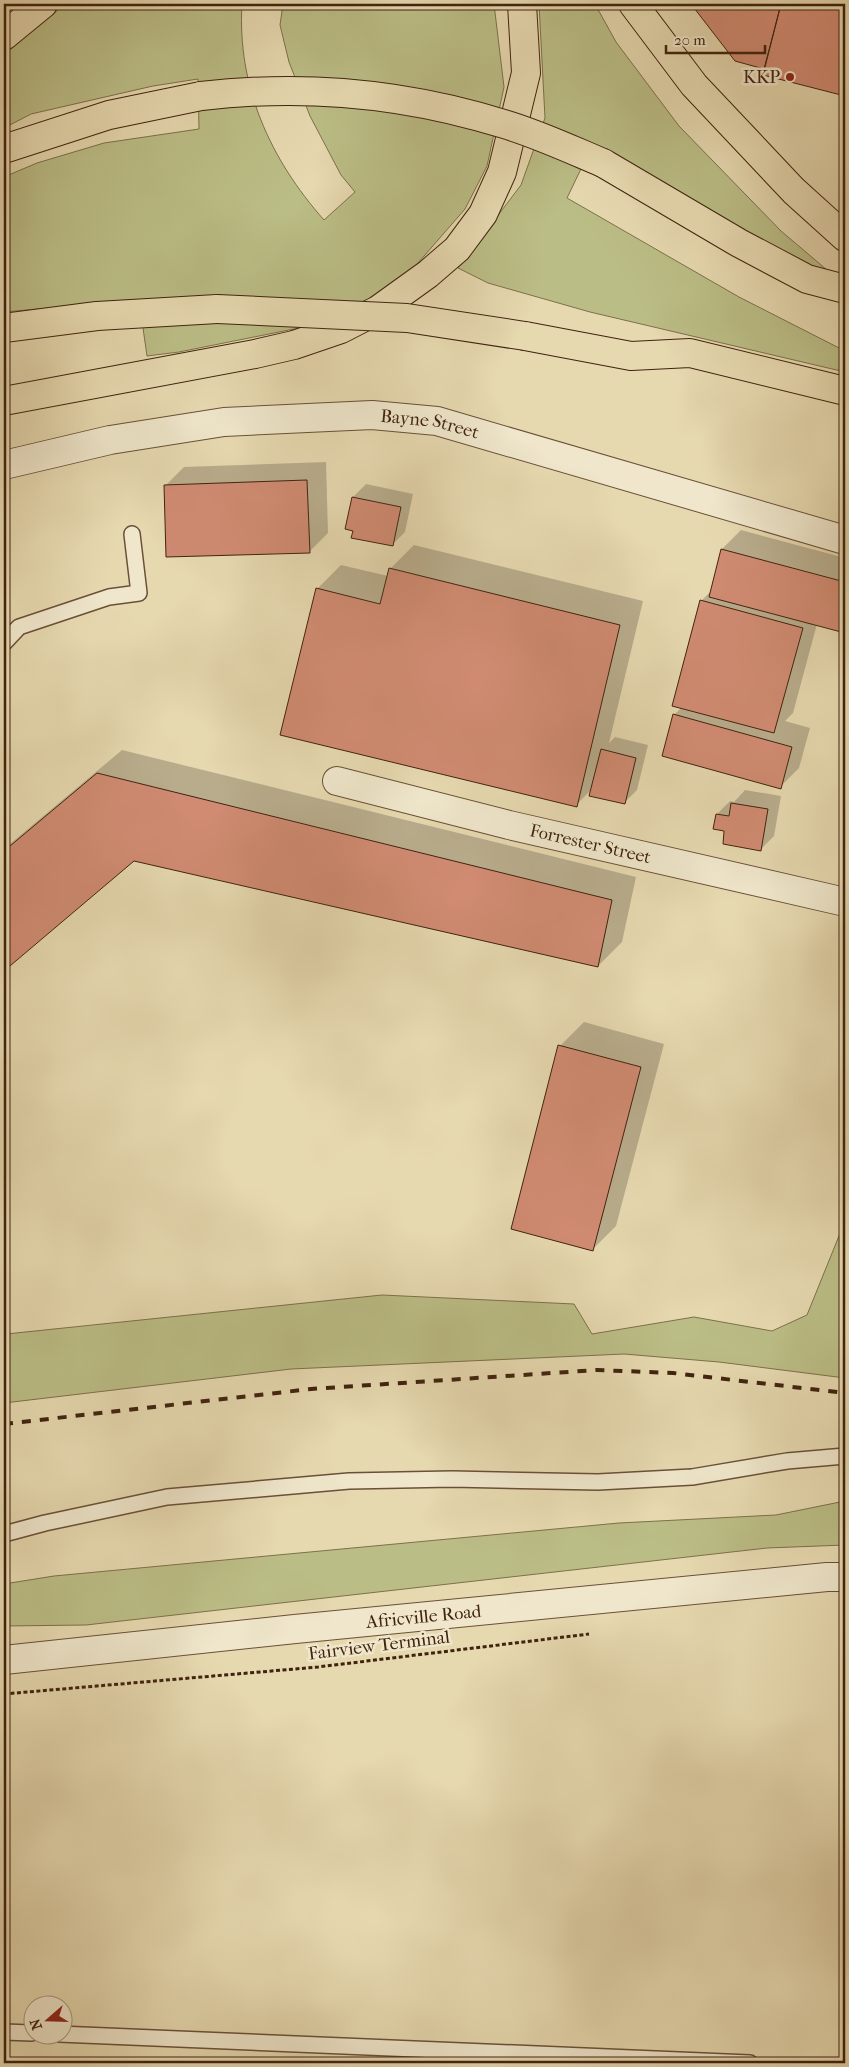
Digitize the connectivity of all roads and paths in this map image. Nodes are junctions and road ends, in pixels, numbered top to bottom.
1 (43, 4) edge
2 (522, 4) edge
3 (633, 4) edge
4 (4, 36) edge
5 (4, 149) edge
6 (845, 236) edge
7 (845, 289) edge
8 (4, 328) edge
9 (845, 391) edge
10 (4, 401) edge
11 (4, 465) edge
12 (132, 534) dead end
13 (845, 540) edge
14 (4, 643) edge
15 (337, 781) dead end
16 (845, 902) edge
17 (845, 1456) edge
18 (4, 1534) edge
19 (845, 1578) edge
20 (596, 1633) dead end
21 (4, 1660) edge
22 (4, 1694) edge
23 (4, 2032) edge
24 (22, 2033) edge
25 (72, 2035) edge
26 (750, 2063) edge

1 - 4 highway
2 - 10 highway
3 - 6 highway
5 - 7 highway, bridge
8 - 9 highway, bridge
11 - 13 street, Bayne Street
12 - 14 lane
15 - 16 street, Forrester Street
17 - 18 lane
19 - 21 street, Africville Road
20 - 22 path, Fairview Terminal
23 - 24 lane
25 - 26 lane

